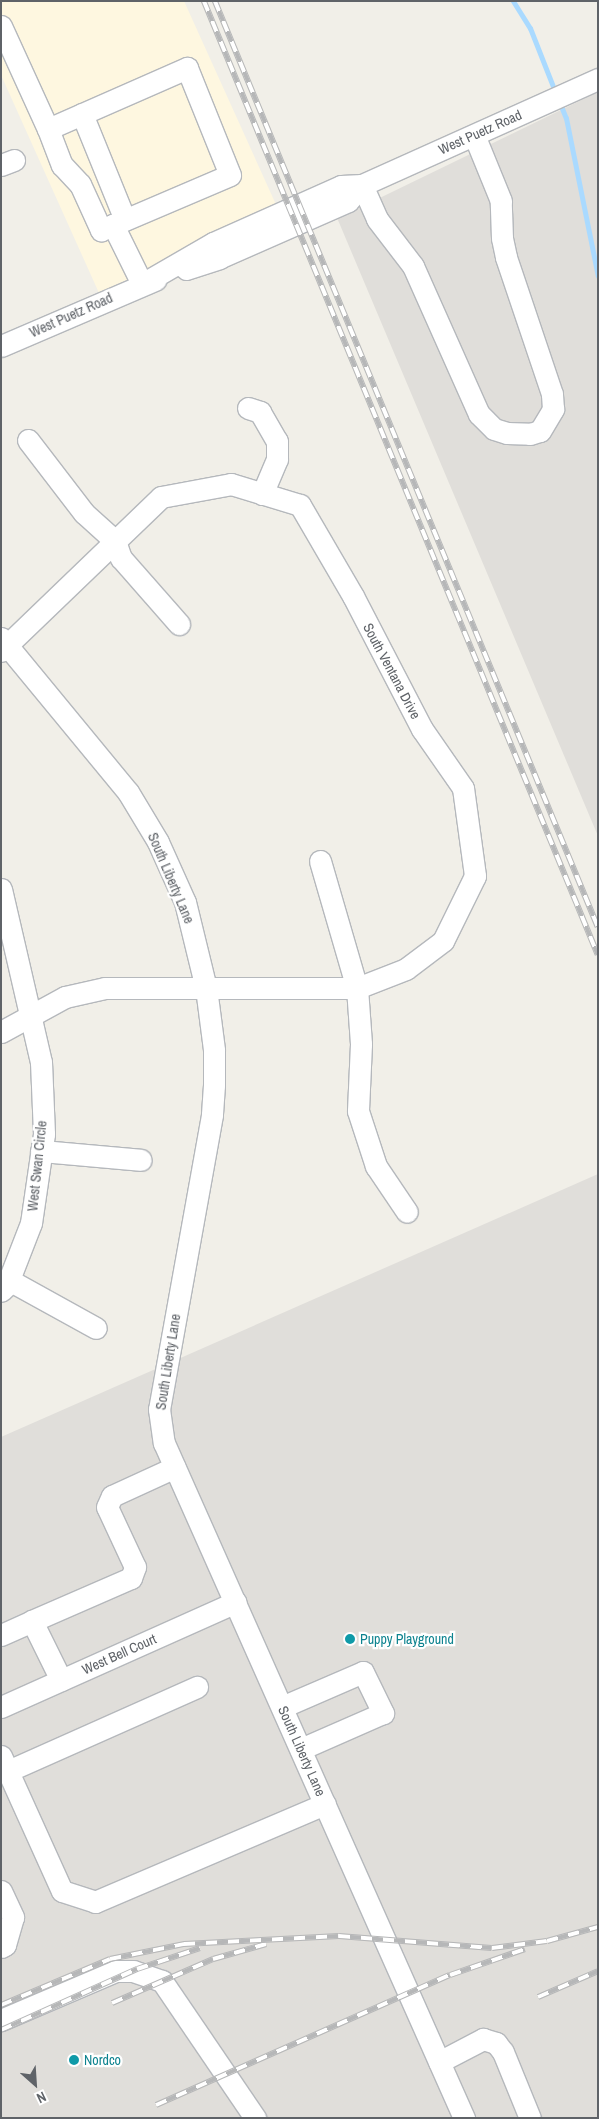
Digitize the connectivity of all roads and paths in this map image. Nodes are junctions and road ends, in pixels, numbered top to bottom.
1 (1, 26) edge
2 (595, 80) edge
3 (82, 114) junction
4 (48, 129) junction
5 (474, 135) junction
6 (362, 185) junction
7 (119, 223) junction
8 (142, 284) junction
9 (1, 346) edge
10 (248, 408) dead end
11 (28, 440) dead end
12 (262, 494) junction
13 (116, 541) junction
14 (179, 624) dead end
15 (3, 645) edge
16 (320, 861) dead end
17 (1, 889) edge
18 (206, 988) junction
19 (357, 988) junction
20 (32, 1013) junction
21 (1, 1032) edge
22 (41, 1152) junction
23 (141, 1160) dead end
24 (407, 1212) dead end
25 (5, 1286) edge
26 (96, 1328) dead end
27 (175, 1467) junction
28 (236, 1602) junction
29 (32, 1621) junction
30 (1, 1635) edge
31 (61, 1680) junction
32 (196, 1687) dead end
33 (1, 1707) edge
34 (282, 1707) junction
35 (301, 1749) junction
36 (5, 1764) edge
37 (325, 1804) junction
38 (1, 1891) edge
39 (1, 1947) edge
40 (1, 2020) edge
41 (439, 2062) junction
42 (255, 2118) edge
43 (464, 2118) edge
44 (530, 2118) edge

1 - 4 street
2 - 5 street, West Puetz Road
3 - 4 street
3 - 7 street
3 - 7 street
4 - 7 street
5 - 6 street, West Puetz Road
5 - 6 street
6 - 8 street, West Puetz Road
7 - 8 street
8 - 9 street, West Puetz Road
10 - 12 street
11 - 13 street
12 - 13 street, South Ventana Drive
12 - 19 street, South Ventana Drive
13 - 14 street
13 - 15 street, South Ventana Drive
15 - 18 street, South Liberty Lane
16 - 19 street
17 - 20 street, West Swan Circle
18 - 19 street, South Ventana Drive
18 - 20 street, South Ventana Drive
18 - 27 street, South Liberty Lane
19 - 24 street
20 - 21 street, South Ventana Drive
20 - 22 street, West Swan Circle
22 - 23 street
22 - 25 street, West Swan Circle
25 - 26 street
27 - 28 street, South Liberty Lane
27 - 29 street
28 - 31 street, West Bell Court
28 - 34 street, South Liberty Lane
29 - 30 street
29 - 31 street
31 - 33 street, West Bell Court
32 - 36 street
34 - 35 street, South Liberty Lane
34 - 35 street
35 - 37 street, South Liberty Lane
36 - 37 street
37 - 41 street, South Liberty Lane
38 - 39 street
40 - 42 street
41 - 43 street, South Liberty Lane
41 - 44 street

